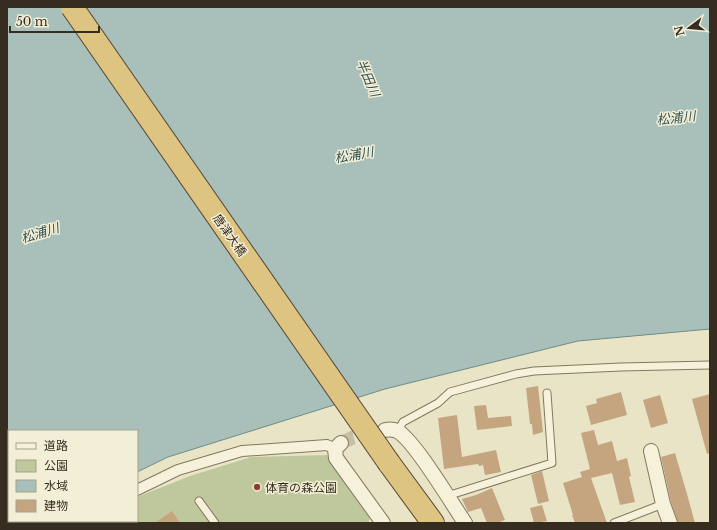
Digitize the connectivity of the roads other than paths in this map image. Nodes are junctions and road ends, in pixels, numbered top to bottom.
1 (72, 7) edge
2 (710, 364) edge
3 (547, 393) dead end
4 (392, 430) joint
5 (338, 446) joint
6 (651, 451) dead end
7 (389, 463) junction
8 (138, 490) edge
9 (447, 496) junction
10 (199, 501) dead end
11 (663, 504) junction
12 (215, 523) edge
13 (383, 523) edge
14 (425, 523) edge
15 (433, 523) edge
16 (465, 523) edge
17 (614, 523) edge
18 (670, 523) edge

1 - 7 highway, 唐津大橋, bridge
2 - 4 lane
3 - 9 lane
4 - 9 street
5 - 8 street
5 - 13 street
6 - 11 street
7 - 14 highway
7 - 15 highway
9 - 16 street
10 - 12 lane
11 - 17 lane
11 - 18 street

